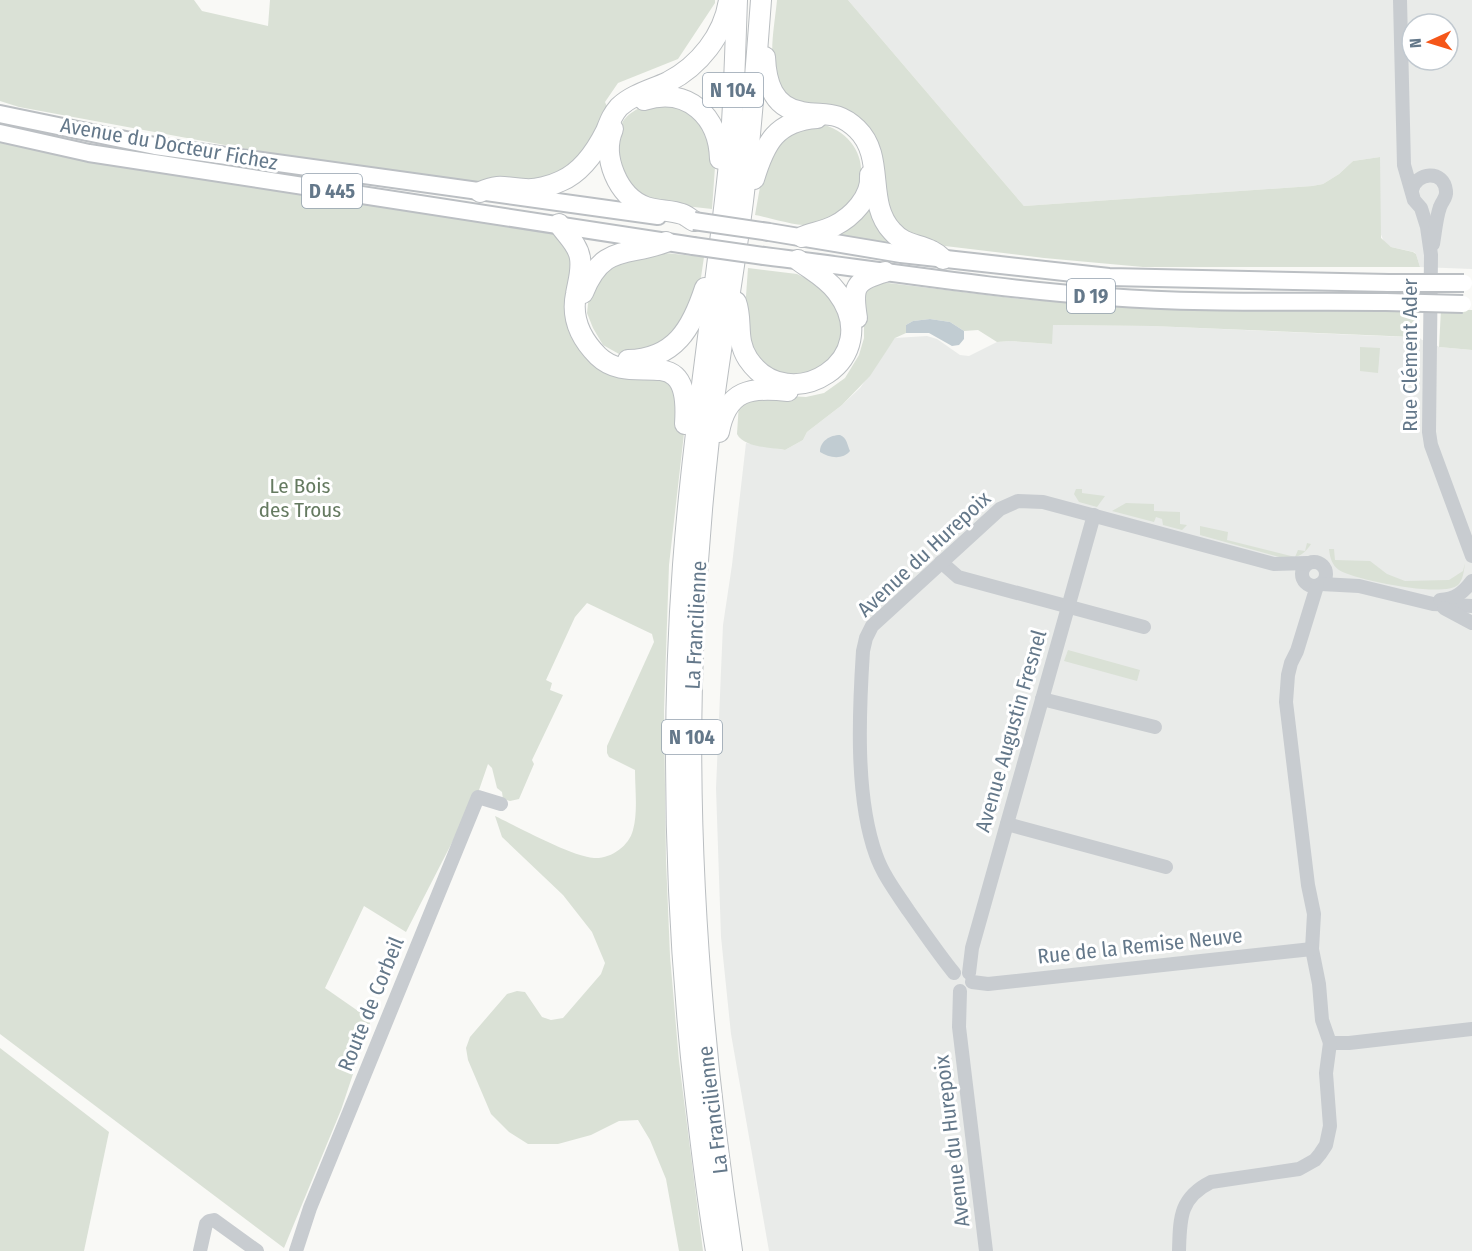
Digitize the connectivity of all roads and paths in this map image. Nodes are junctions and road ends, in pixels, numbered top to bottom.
1 (729, 0) edge
2 (737, 0) edge
3 (761, 0) edge
4 (1400, 0) edge
5 (758, 35) junction
6 (0, 114) edge
7 (0, 133) edge
8 (1403, 150) junction
9 (1424, 175) junction
10 (727, 180) junction
11 (1412, 190) junction
12 (480, 192) junction
13 (743, 201) junction
14 (1440, 206) junction
15 (1421, 208) junction
16 (694, 221) junction
17 (559, 224) junction
18 (731, 227) joint
19 (802, 237) junction
20 (666, 242) junction
21 (727, 251) joint
22 (1431, 255) junction
23 (943, 259) junction
24 (798, 260) junction
25 (885, 272) junction
26 (714, 278) junction
27 (1468, 283) edge
28 (731, 288) junction
29 (1468, 304) edge
30 (707, 458) junction
31 (689, 501) junction
32 (1094, 515) junction
33 (1472, 556) edge
34 (941, 562) junction
35 (1307, 563) junction
36 (1274, 564) junction
37 (1325, 568) junction
38 (1472, 580) edge
39 (1312, 583) junction
40 (1359, 586) junction
41 (1429, 603) junction
42 (1068, 606) junction
43 (1472, 606) edge
44 (1472, 623) edge
45 (1144, 627) dead end
46 (1042, 699) junction
47 (1155, 728) dead end
48 (501, 804) dead end
49 (1007, 824) junction
50 (1166, 867) dead end
51 (1312, 949) junction
52 (964, 976) junction
53 (1472, 1029) edge
54 (1330, 1043) junction
55 (714, 1247) edge
56 (200, 1251) edge
57 (257, 1251) edge
58 (296, 1251) edge
59 (732, 1251) edge
60 (986, 1251) edge
61 (1179, 1251) edge

1 - 12 highway
2 - 10 highway, La Francilienne / N 104
3 - 5 highway, La Francilienne / N 104
4 - 8 street, Rue Clément Ader
5 - 13 highway, La Francilienne / N 104
5 - 23 highway
6 - 12 main road, Avenue du Docteur Fichez / D 445
7 - 17 main road, D 445
8 - 9 street, Rue Clément Ader
8 - 11 street, Rue Clément Ader
9 - 11 street
9 - 14 street, Rue Clément Ader
10 - 16 highway
10 - 26 highway, La Francilienne / N 104
11 - 15 street, Rue Clément Ader
12 - 16 main road, D 445
13 - 19 highway
13 - 28 highway, La Francilienne / N 104
14 - 15 street
14 - 22 street, Rue Clément Ader
15 - 22 street, Rue Clément Ader
16 - 18 main road, D 445, bridge
17 - 20 main road, D 445
17 - 31 highway
18 - 19 main road, D 19, bridge
19 - 23 main road, D 19
20 - 21 main road, D 445, bridge
20 - 26 highway
21 - 24 main road, D 19, bridge
22 - 33 street, Rue Clément Ader
23 - 27 main road, D 19, bridge
24 - 25 main road, D 19
24 - 28 highway
25 - 29 main road, D 19, bridge
25 - 30 highway
26 - 31 highway, La Francilienne / N 104
28 - 30 highway, La Francilienne / N 104
30 - 59 highway, La Francilienne / N 104
31 - 55 highway, La Francilienne / N 104
32 - 34 street, Avenue du Hurepoix
32 - 36 street, Avenue du Hurepoix
32 - 42 street, Avenue Augustin Fresnel
34 - 42 street
34 - 52 street, Avenue du Hurepoix
35 - 36 street, Avenue du Hurepoix
35 - 37 street
35 - 39 street
36 - 39 street, Avenue du Hurepoix
37 - 39 street
37 - 40 street, Avenue du Hurepoix
38 - 41 street
39 - 40 street, Avenue du Hurepoix
39 - 51 street
40 - 41 street, Avenue du Hurepoix
41 - 43 street, Avenue du Hurepoix
41 - 44 street, Avenue du Hurepoix
42 - 45 street
42 - 46 street, Avenue Augustin Fresnel
46 - 47 street
46 - 49 street, Avenue Augustin Fresnel
48 - 58 street, Route de Corbeil
49 - 50 street
49 - 52 street, Avenue Augustin Fresnel
51 - 52 street, Rue de la Remise Neuve
51 - 54 street
52 - 60 street, Avenue du Hurepoix
53 - 54 street
54 - 61 street
56 - 57 street

